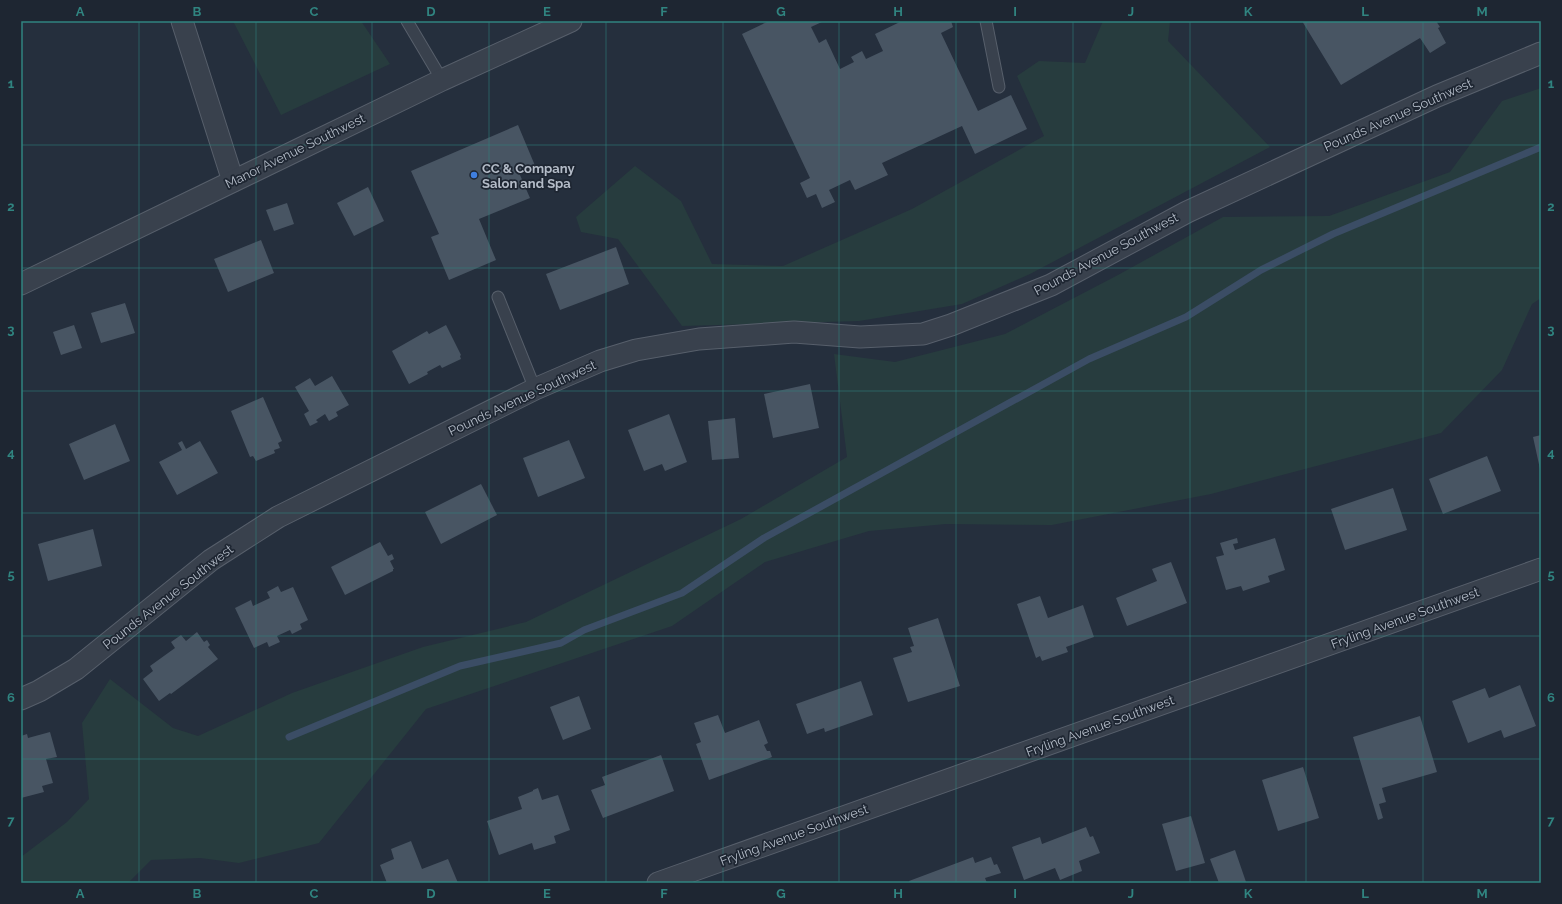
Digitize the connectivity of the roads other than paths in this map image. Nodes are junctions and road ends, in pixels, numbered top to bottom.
1 (182, 21) edge
2 (406, 21) edge
3 (572, 21) edge
4 (986, 21) edge
5 (1541, 53) edge
6 (442, 80) junction
7 (999, 87) dead end
8 (233, 181) junction
9 (21, 284) edge
10 (498, 296) dead end
11 (535, 389) junction
12 (1541, 569) edge
13 (21, 699) edge
14 (658, 883) edge

1 - 8 street
2 - 6 lane
3 - 6 street, Manor Avenue Southwest
4 - 7 lane
5 - 11 street, Pounds Avenue Southwest
6 - 8 street, Manor Avenue Southwest
8 - 9 street, Manor Avenue Southwest
10 - 11 lane
11 - 13 street, Pounds Avenue Southwest
12 - 14 street, Fryling Avenue Southwest

